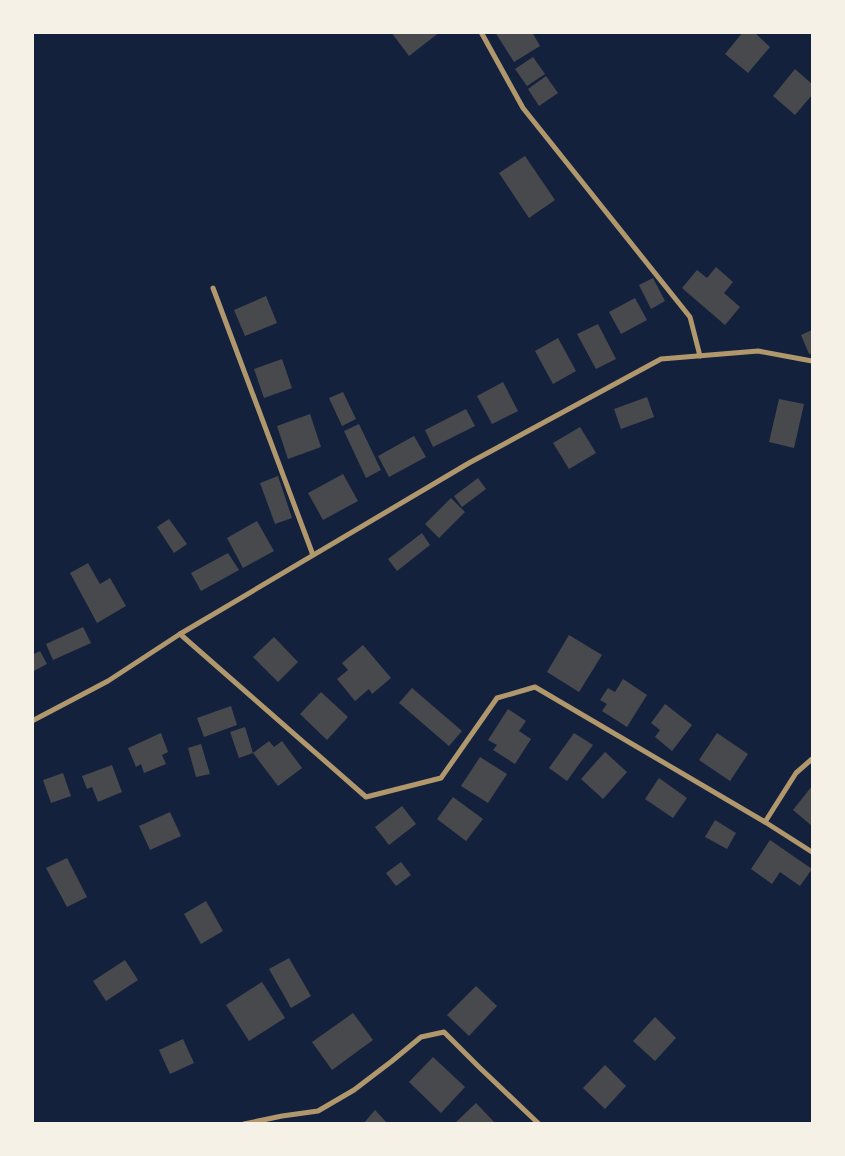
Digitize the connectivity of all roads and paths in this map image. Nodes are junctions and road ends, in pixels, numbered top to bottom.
1 (481, 32) edge
2 (213, 288) dead end
3 (700, 356) junction
4 (812, 361) edge
5 (313, 555) junction
6 (180, 634) junction
7 (32, 720) edge
8 (812, 759) edge
9 (765, 822) junction
10 (812, 852) edge
11 (244, 1124) edge
12 (539, 1124) edge

1 - 3 street
2 - 5 street
3 - 4 street
3 - 5 street
5 - 6 street
6 - 7 street
6 - 9 street
8 - 9 street
9 - 10 street
11 - 12 street

